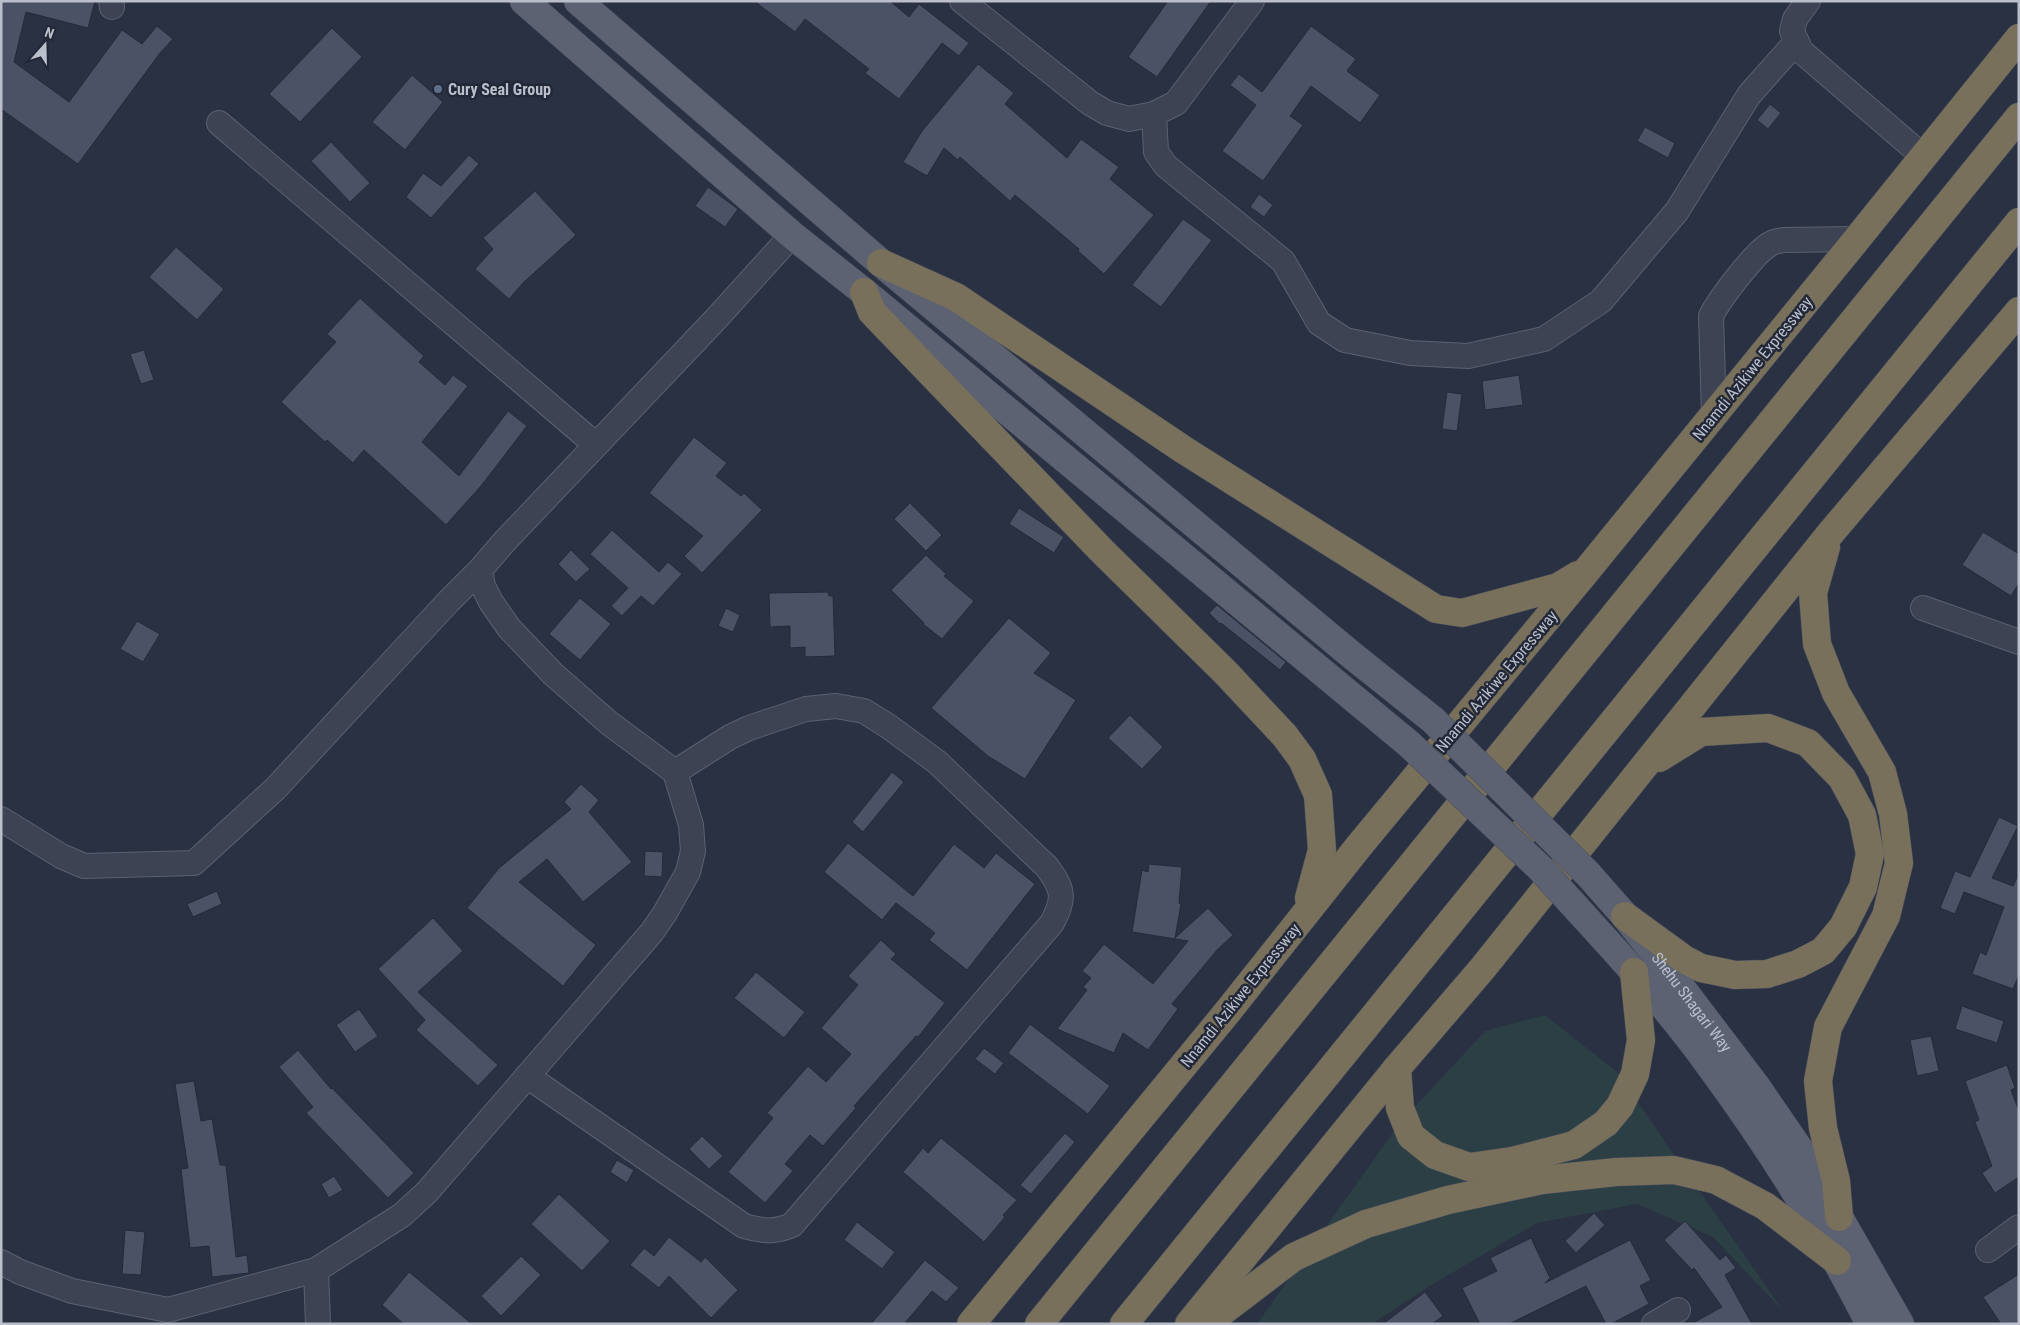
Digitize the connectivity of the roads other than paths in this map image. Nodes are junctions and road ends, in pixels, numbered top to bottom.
1 (524, 1) edge
2 (578, 1) edge
3 (962, 1) edge
4 (1252, 1) edge
5 (1808, 1) edge
6 (2019, 38) edge
7 (1796, 42) junction
8 (2019, 57) edge
9 (1983, 81) junction
10 (1154, 114) junction
11 (2019, 117) edge
12 (219, 123) dead end
13 (1924, 157) junction
14 (2019, 222) edge
15 (792, 235) junction
16 (1857, 239) junction
17 (881, 263) junction
18 (864, 292) junction
19 (2019, 311) edge
20 (1714, 415) junction
21 (596, 445) junction
22 (1829, 535) junction
23 (1588, 569) junction
24 (480, 570) junction
25 (1923, 608) dead end
26 (2019, 642) edge
27 (1641, 769) junction
28 (675, 772) junction
29 (1, 819) edge
30 (1311, 906) junction
31 (1625, 916) junction
32 (1634, 972) junction
33 (1397, 1068) junction
34 (527, 1076) junction
35 (1839, 1217) junction
36 (2019, 1227) edge
37 (1988, 1250) dead end
38 (1837, 1261) junction
39 (1, 1262) edge
40 (316, 1270) junction
41 (1678, 1310) dead end
42 (318, 1324) edge
43 (971, 1324) edge
44 (1039, 1324) edge
45 (1124, 1324) edge
46 (1189, 1324) edge
47 (1206, 1324) edge
48 (1654, 1324) edge
49 (1870, 1324) edge
50 (1900, 1324) edge

1 - 15 main road, Shehu Shagari Way
2 - 17 main road, Shehu Shagari Way
3 - 10 street
4 - 10 street
5 - 7 street
6 - 9 highway, Nnamdi Azikiwe Expressway
7 - 10 street
7 - 13 street
8 - 9 highway
9 - 13 highway, Nnamdi Azikiwe Expressway
11 - 44 highway
12 - 21 street
13 - 16 highway, Nnamdi Azikiwe Expressway
14 - 45 highway
15 - 18 main road, Shehu Shagari Way
15 - 21 street
16 - 20 highway, Nnamdi Azikiwe Expressway
16 - 20 street
17 - 23 highway
17 - 31 main road, Shehu Shagari Way, bridge
18 - 30 highway
18 - 32 main road, Shehu Shagari Way, bridge
19 - 22 highway
20 - 23 highway, Nnamdi Azikiwe Expressway
21 - 24 street
22 - 27 highway
22 - 35 highway
23 - 30 highway, Nnamdi Azikiwe Expressway
24 - 28 street
24 - 29 street
25 - 26 street
27 - 31 highway
27 - 33 highway
28 - 34 street
28 - 34 street
30 - 43 highway, Nnamdi Azikiwe Expressway
31 - 35 main road, Shehu Shagari Way
32 - 33 highway
32 - 38 main road, Shehu Shagari Way
33 - 46 highway
34 - 40 street
35 - 50 main road, Shehu Shagari Way
36 - 37 street
38 - 47 highway
38 - 49 main road, Shehu Shagari Way
39 - 40 street
40 - 42 street
41 - 48 street

